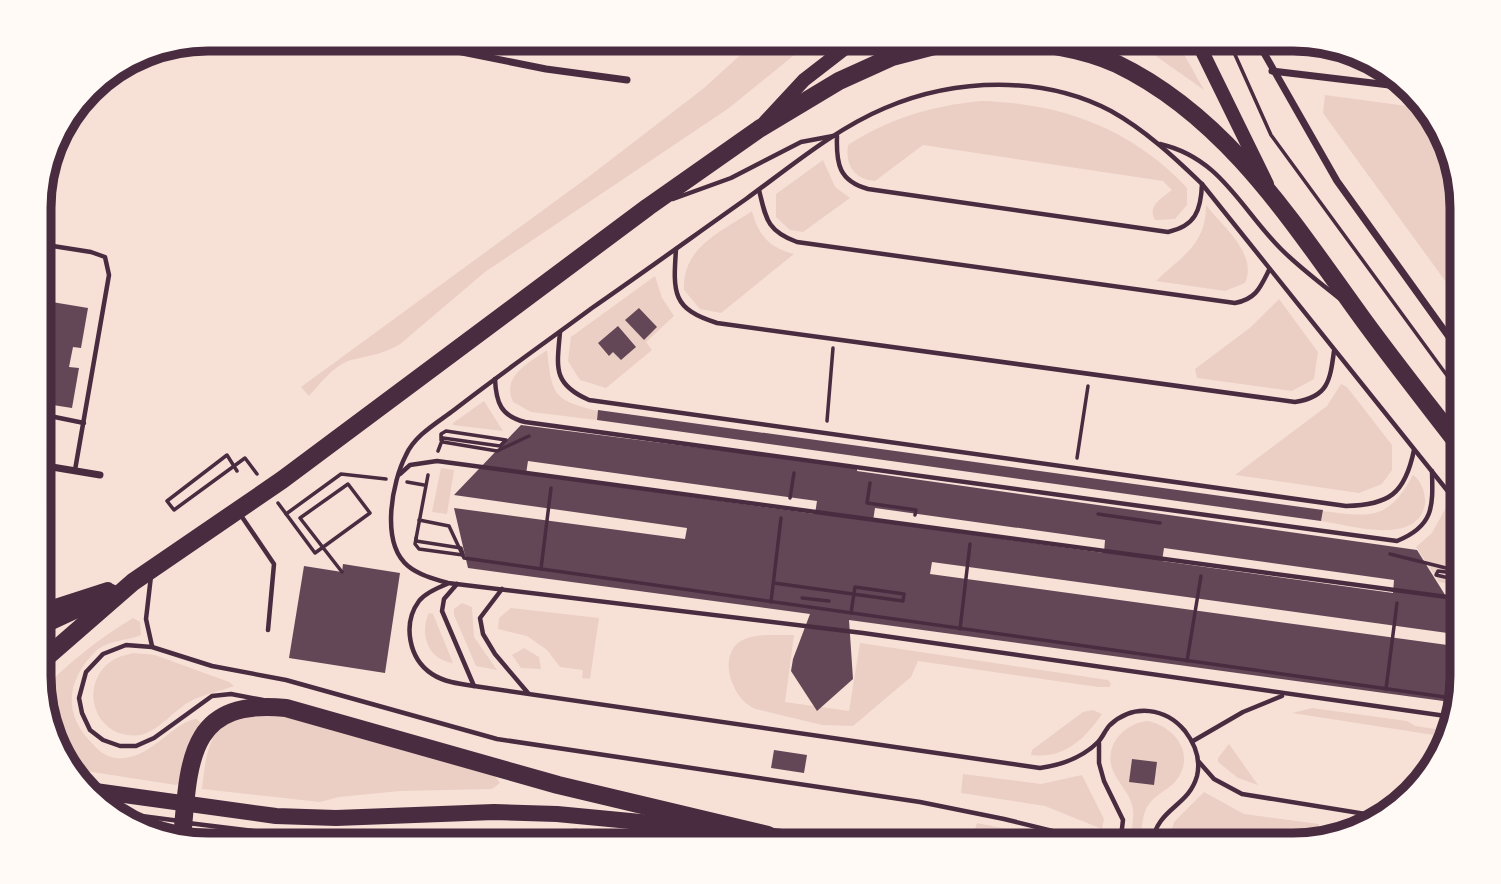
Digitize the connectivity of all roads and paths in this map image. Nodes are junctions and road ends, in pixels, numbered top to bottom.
1 (459, 51) edge
2 (841, 51) edge
3 (915, 51) edge
4 (1074, 51) edge
5 (1090, 51) edge
6 (1200, 51) edge
7 (1234, 51) edge
8 (1262, 51) edge
9 (1092, 54) junction
10 (1272, 71) junction
11 (627, 80) dead end
12 (1393, 86) edge
13 (759, 129) junction
14 (838, 135) junction
15 (1160, 144) junction
16 (1202, 184) junction
17 (759, 190) junction
18 (1272, 195) junction
19 (648, 207) junction
20 (51, 246) edge
21 (676, 248) junction
22 (1269, 270) junction
23 (1362, 318) junction
24 (560, 331) junction
25 (1450, 338) edge
26 (835, 339) junction
27 (1334, 351) junction
28 (1088, 374) junction
29 (495, 378) junction
30 (1450, 380) edge
31 (51, 416) edge
32 (84, 423) junction
33 (825, 433) junction
34 (1450, 433) edge
35 (526, 436) dead end
36 (442, 438) junction
37 (1414, 449) junction
38 (51, 467) edge
39 (1075, 469) junction
40 (1432, 470) junction
41 (75, 471) junction
42 (237, 471) dead end
43 (794, 473) dead end
44 (399, 474) junction
45 (100, 475) dead end
46 (261, 481) dead end
47 (870, 483) dead end
48 (551, 486) dead end
49 (1450, 493) edge
50 (790, 499) dead end
51 (278, 503) dead end
52 (867, 503) dead end
53 (237, 511) junction
54 (286, 514) junction
55 (781, 518) dead end
56 (970, 544) dead end
57 (1394, 555) dead end
58 (152, 569) junction
59 (541, 569) junction
60 (1450, 570) edge
61 (342, 572) dead end
62 (1450, 573) edge
63 (1201, 575) dead end
64 (1450, 579) edge
65 (133, 582) junction
66 (448, 583) junction
67 (774, 583) junction
68 (457, 584) junction
69 (502, 589) junction
70 (802, 597) dead end
71 (1450, 597) edge
72 (829, 601) dead end
73 (771, 602) junction
74 (1397, 603) dead end
75 (51, 607) edge
76 (851, 613) junction
77 (51, 621) edge
78 (960, 629) junction
79 (268, 630) dead end
80 (152, 647) junction
81 (51, 653) edge
82 (1187, 660) junction
83 (474, 686) junction
84 (1386, 689) junction
85 (528, 694) junction
86 (1286, 695) junction
87 (1448, 698) edge
88 (286, 708) junction
89 (1445, 716) edge
90 (1193, 741) junction
91 (1099, 742) junction
92 (1199, 762) junction
93 (103, 792) edge
94 (1368, 814) edge
95 (135, 815) edge
96 (182, 831) edge
97 (271, 833) edge
98 (549, 833) edge
99 (604, 833) edge
100 (748, 833) edge
101 (760, 833) edge
102 (1058, 833) edge
103 (1121, 833) edge
104 (1153, 833) edge

1 - 11 street
2 - 13 main road
3 - 13 highway
4 - 9 highway
5 - 9 lane
6 - 18 main road
7 - 30 path
8 - 10 street
9 - 18 highway
10 - 12 street
10 - 25 street
13 - 19 highway
14 - 15 lane
14 - 16 lane
14 - 17 lane
14 - 19 lane
15 - 16 lane
15 - 23 lane
16 - 22 lane
17 - 21 lane
17 - 22 lane
18 - 23 highway
19 - 53 highway
20 - 32 lane
21 - 24 lane
21 - 26 lane
22 - 27 lane
23 - 34 highway
24 - 29 lane
24 - 33 lane
26 - 28 lane
26 - 33 path
27 - 28 lane
27 - 37 lane
28 - 39 path
29 - 40 lane
29 - 44 lane
31 - 32 lane
32 - 41 lane
33 - 39 lane
35 - 36 path
36 - 36 path
37 - 39 lane
37 - 40 lane
38 - 41 street
40 - 49 lane
41 - 45 street
42 - 46 path
43 - 50 path
44 - 66 lane
44 - 71 lane
47 - 52 path
48 - 59 path
51 - 54 path
53 - 58 highway
53 - 79 lane
54 - 59 path
54 - 61 path
55 - 67 path
56 - 78 path
57 - 60 path
58 - 65 highway
58 - 80 lane
59 - 73 path
62 - 64 path
63 - 82 path
65 - 75 main road
65 - 77 highway
65 - 81 highway
66 - 68 lane
66 - 83 lane
67 - 73 path
67 - 76 path
68 - 69 lane
68 - 83 lane
69 - 85 lane
69 - 86 lane
70 - 72 path
73 - 76 path
74 - 84 path
76 - 78 path
78 - 82 path
80 - 88 lane
80 - 102 lane
82 - 84 path
83 - 85 lane
84 - 87 path
85 - 91 lane
86 - 89 lane
86 - 90 lane
88 - 96 highway
88 - 101 highway
90 - 91 lane
90 - 92 lane
91 - 103 lane
92 - 94 lane
92 - 104 lane
93 - 100 highway
95 - 97 lane
98 - 99 lane

